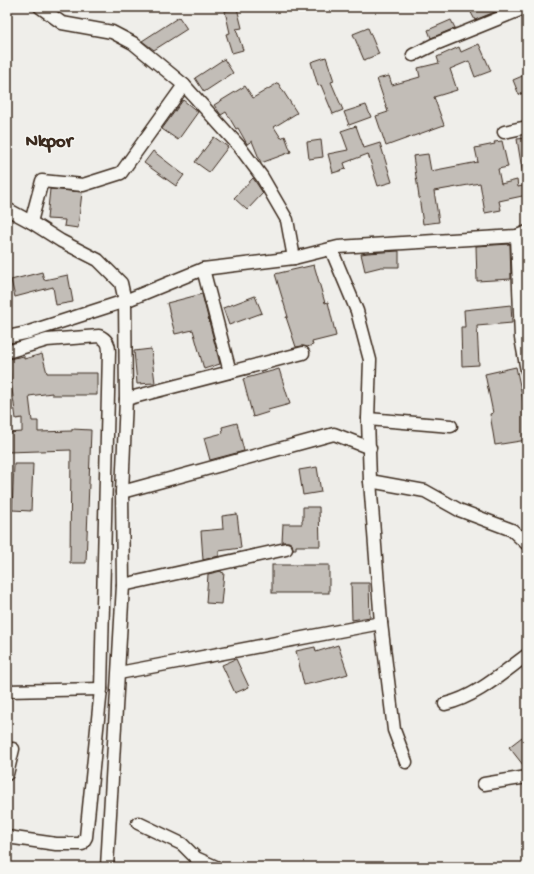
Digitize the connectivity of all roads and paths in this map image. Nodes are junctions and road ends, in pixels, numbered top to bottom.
1 (40, 7) edge
2 (527, 7) edge
3 (414, 55) dead end
4 (184, 84) junction
5 (527, 127) edge
6 (504, 132) dead end
7 (7, 209) edge
8 (31, 222) junction
9 (522, 234) edge
10 (331, 249) junction
11 (294, 258) junction
12 (203, 269) junction
13 (125, 301) junction
14 (7, 337) edge
15 (7, 352) edge
16 (304, 353) dead end
17 (527, 371) edge
18 (230, 372) junction
19 (126, 399) junction
20 (368, 420) junction
21 (451, 426) dead end
22 (370, 448) junction
23 (370, 481) junction
24 (122, 492) junction
25 (527, 544) edge
26 (286, 549) dead end
27 (123, 585) junction
28 (382, 623) junction
29 (527, 655) edge
30 (119, 673) junction
31 (101, 689) junction
32 (7, 691) edge
33 (445, 704) dead end
34 (13, 749) dead end
35 (406, 762) dead end
36 (7, 774) edge
37 (527, 777) edge
38 (484, 784) dead end
39 (138, 823) dead end
40 (7, 837) edge
41 (107, 867) edge
42 (216, 867) edge

1 - 4 street
2 - 3 street
4 - 8 street
4 - 11 street
5 - 6 street
7 - 8 street
8 - 13 street
9 - 10 street
9 - 17 street
10 - 11 street
10 - 20 street
11 - 12 street
12 - 13 street
12 - 18 street
13 - 14 street
13 - 19 street
15 - 31 street
16 - 18 street
18 - 19 street
19 - 24 street
20 - 21 street
20 - 22 street
22 - 23 street
22 - 24 street
23 - 25 street
23 - 28 street
24 - 27 street
26 - 27 street
27 - 30 street
28 - 30 street
28 - 35 street
29 - 33 street
30 - 41 street
31 - 32 street
31 - 40 street
34 - 36 street
37 - 38 street
39 - 42 street

